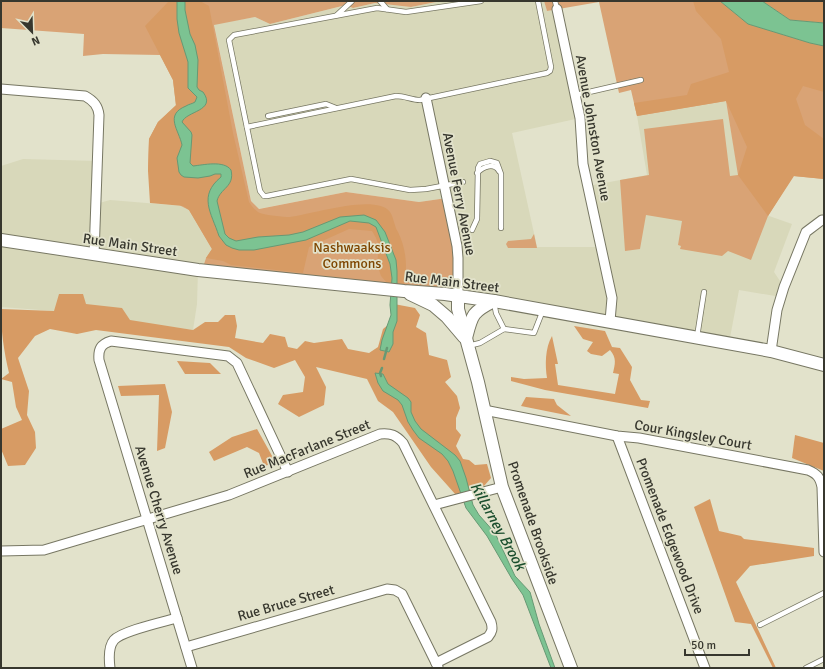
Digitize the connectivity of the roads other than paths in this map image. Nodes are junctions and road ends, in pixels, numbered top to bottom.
1 (352, 1) edge
2 (380, 1) edge
3 (481, 1) edge
4 (538, 1) edge
5 (556, 5) edge
6 (387, 9) junction
7 (336, 16) junction
8 (641, 80) dead end
9 (1, 89) edge
10 (576, 95) junction
11 (426, 98) junction
12 (336, 108) junction
13 (268, 116) dead end
14 (247, 127) junction
15 (463, 182) dead end
16 (444, 186) junction
17 (822, 220) dead end
18 (501, 228) dead end
19 (472, 230) dead end
20 (1, 240) edge
21 (94, 254) junction
22 (404, 291) junction
23 (704, 292) dead end
24 (458, 296) junction
25 (494, 301) junction
26 (543, 310) junction
27 (610, 322) junction
28 (504, 329) junction
29 (697, 337) junction
30 (467, 343) junction
31 (771, 351) junction
32 (824, 365) edge
33 (484, 410) junction
34 (617, 436) junction
35 (288, 472) junction
36 (502, 487) junction
37 (434, 505) junction
38 (147, 519) junction
39 (1, 551) edge
40 (824, 552) edge
41 (824, 593) edge
42 (177, 618) junction
43 (760, 625) dead end
44 (186, 647) junction
45 (824, 659) edge
46 (437, 665) edge
47 (110, 668) edge
48 (192, 668) edge
49 (571, 668) edge
50 (705, 668) edge
51 (806, 668) edge

1 - 7 lane
2 - 6 lane
3 - 6 lane
4 - 11 lane
5 - 10 street, Avenue Johnston Avenue
6 - 7 lane
7 - 14 lane
8 - 10 lane
9 - 21 street
10 - 27 street, Avenue Johnston Avenue
11 - 12 lane
11 - 16 street, Avenue Ferry Avenue
12 - 13 lane
12 - 14 lane
14 - 16 lane
15 - 16 lane
16 - 24 street, Avenue Ferry Avenue
17 - 31 street
18 - 19 lane
20 - 21 main road, Rue Main Street
21 - 22 main road, Rue Main Street
22 - 24 main road, Rue Main Street
22 - 30 main road
23 - 29 lane
24 - 25 main road, Rue Main Street
24 - 30 main road, Promenade Brookside
25 - 26 main road, Rue Main Street
25 - 28 lane
25 - 30 main road
26 - 27 main road, Rue Main Street
26 - 28 lane
27 - 29 main road, Rue Main Street
28 - 30 lane
29 - 31 main road, Rue Main Street
30 - 33 main road, Promenade Brookside
31 - 32 main road, Rue Main Street
33 - 34 street, Cour Kingsley Court
33 - 36 main road, Promenade Brookside
34 - 40 street, Cour Kingsley Court
34 - 50 street, Promenade Edgewood Drive
35 - 37 street, Rue MacFarlane Street
35 - 38 street, Rue MacFarlane Street
35 - 38 street, Avenue Cherry Avenue
36 - 37 street
36 - 49 main road, Promenade Brookside
37 - 46 street, Rue MacFarlane Street
38 - 39 street, Rue MacFarlane Street
38 - 42 street, Avenue Cherry Avenue
41 - 43 lane
42 - 44 street, Avenue Cherry Avenue
42 - 47 street
44 - 46 street, Rue Bruce Street
44 - 48 street, Avenue Cherry Avenue
45 - 51 lane

